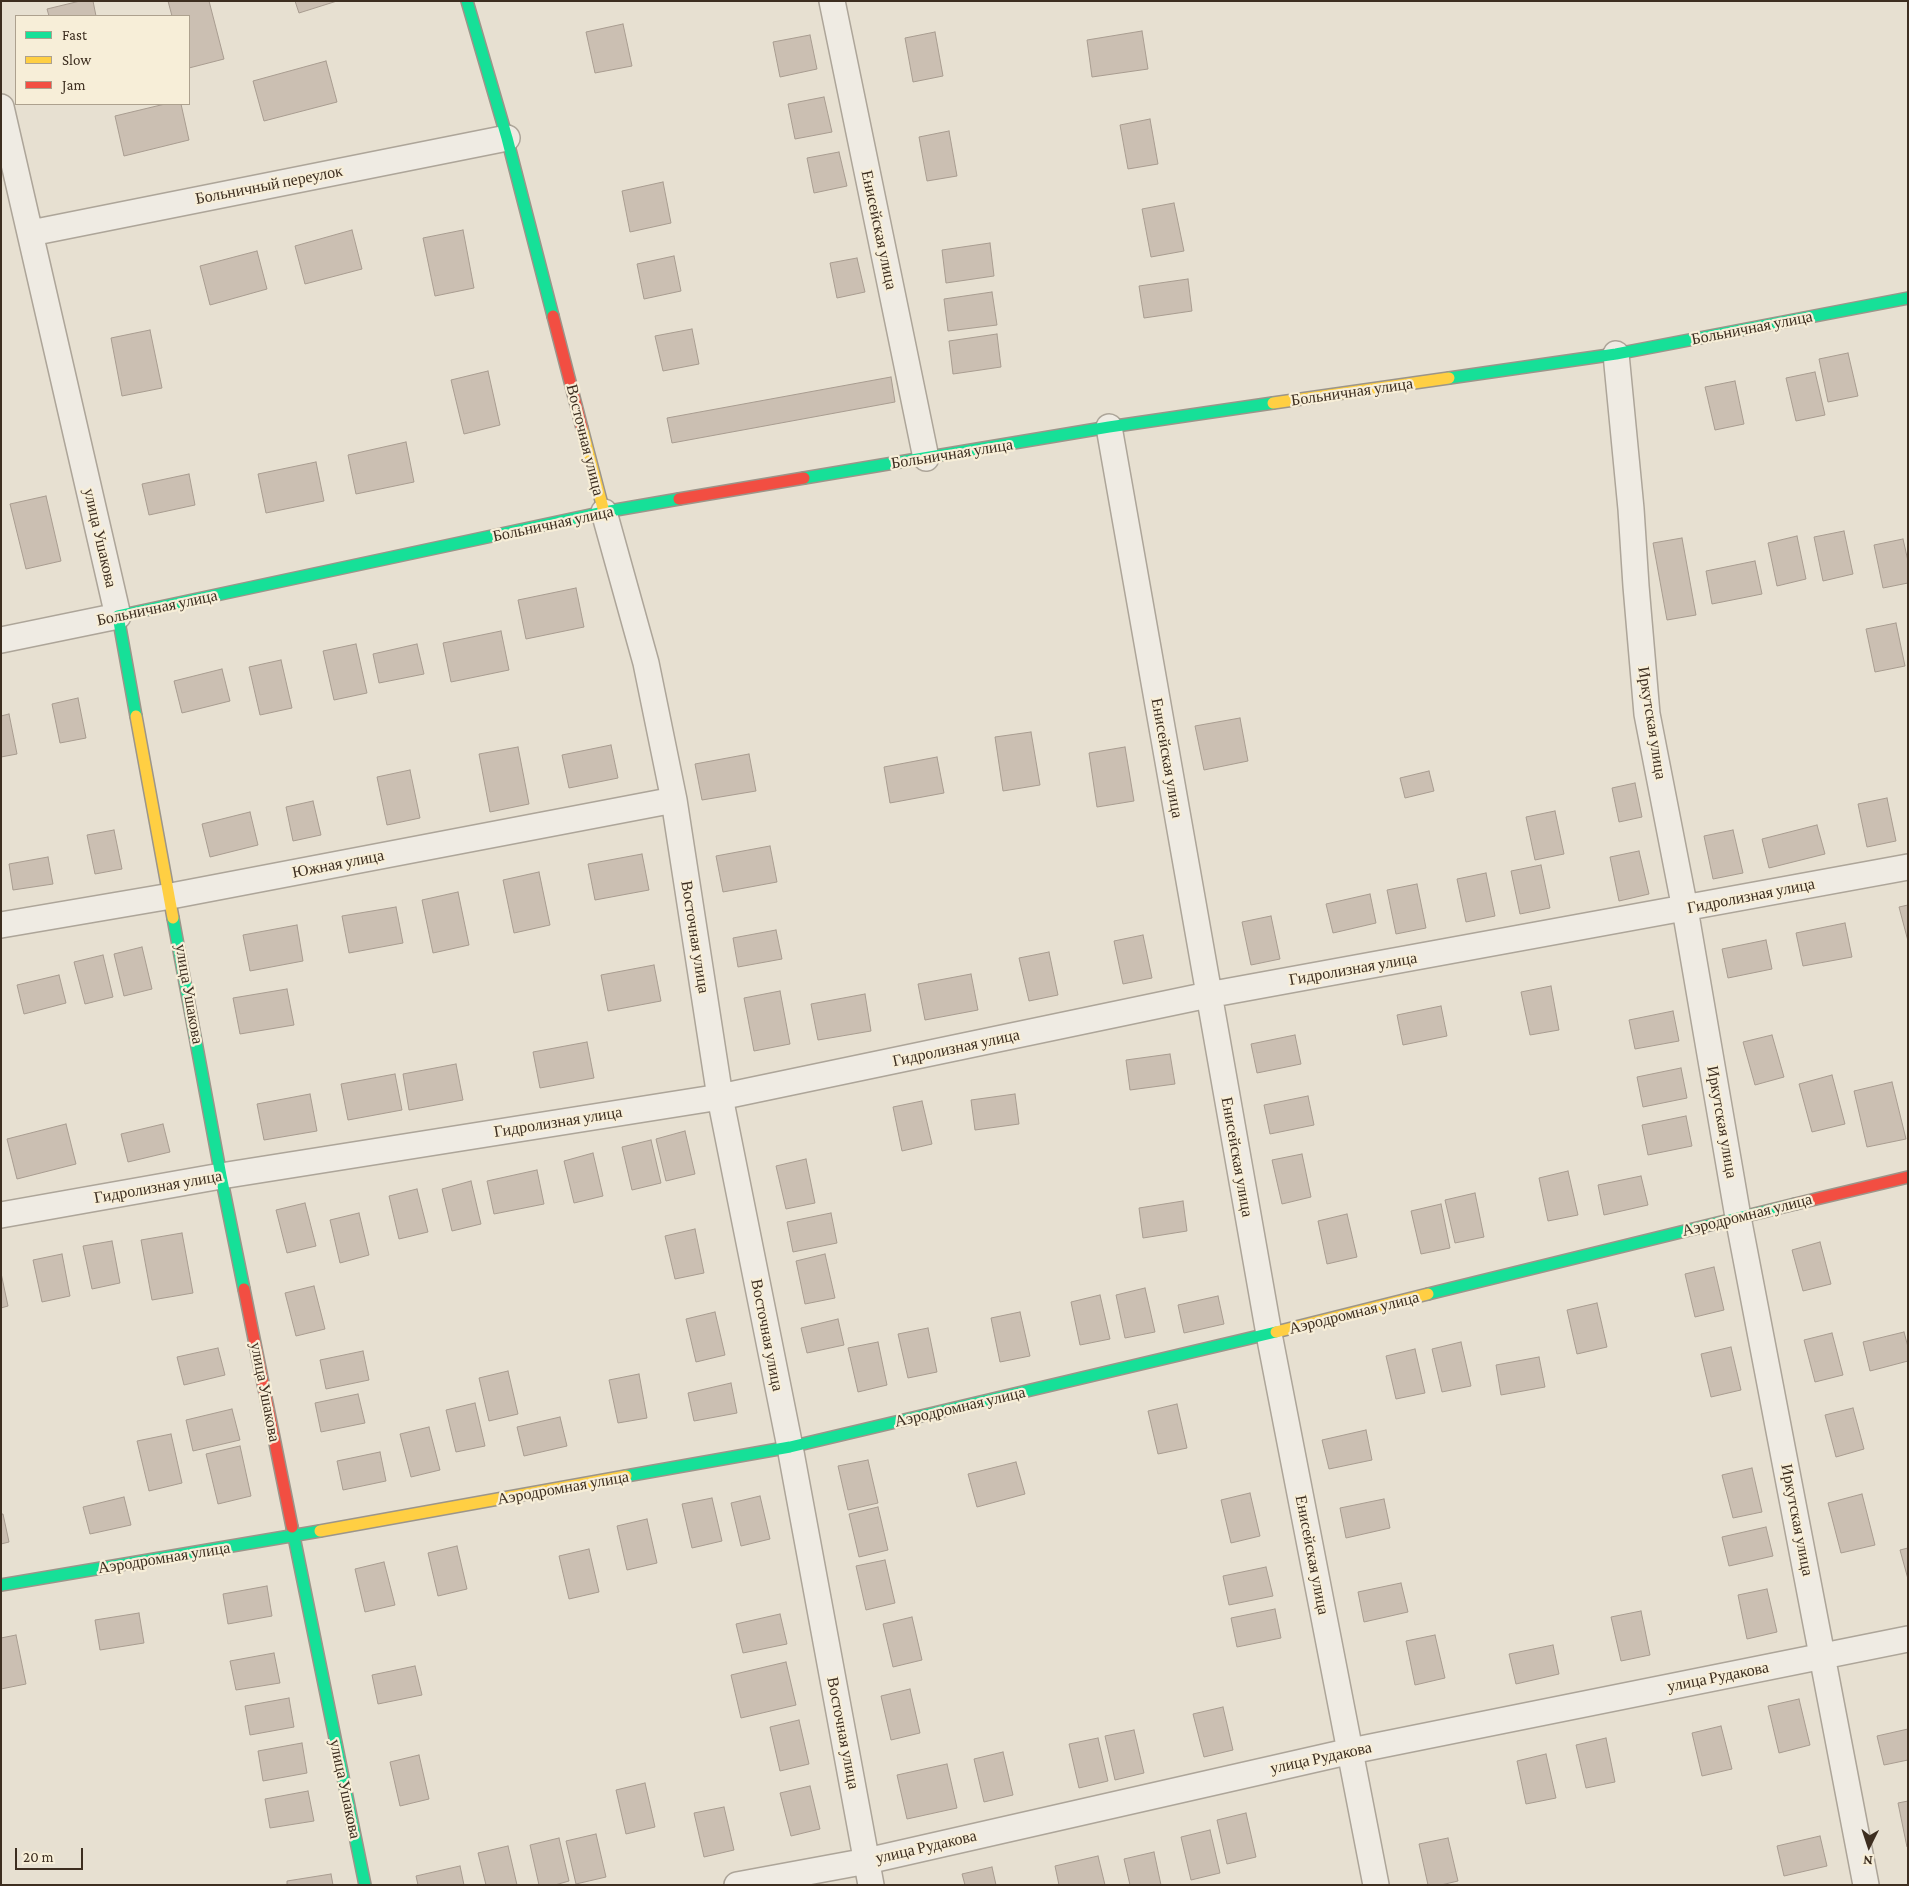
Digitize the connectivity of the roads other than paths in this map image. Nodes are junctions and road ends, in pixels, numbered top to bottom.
1 (467, 1) edge
2 (832, 1) edge
3 (1, 107) edge
4 (507, 138) junction
5 (31, 233) junction
6 (1908, 298) edge
7 (1616, 354) junction
8 (1109, 427) junction
9 (926, 458) junction
10 (604, 512) junction
11 (118, 616) junction
12 (1, 640) edge
13 (674, 800) junction
14 (1908, 867) edge
15 (171, 896) junction
16 (1685, 908) junction
17 (1, 925) edge
18 (1208, 995) junction
19 (720, 1096) junction
20 (222, 1176) junction
21 (1908, 1177) edge
22 (1, 1215) edge
23 (1738, 1217) junction
24 (1269, 1334) junction
25 (790, 1447) junction
26 (294, 1536) junction
27 (1, 1585) edge
28 (1908, 1639) edge
29 (1823, 1656) junction
30 (1351, 1751) junction
31 (869, 1873) edge
32 (365, 1885) edge
33 (737, 1885) edge
34 (1376, 1885) edge
35 (1866, 1885) edge

1 - 4 street, Восточная улица
2 - 9 street, Енисейская улица
3 - 5 street, улица Ушакова
4 - 5 street, Больничный переулок
4 - 10 street, Восточная улица
5 - 11 street, улица Ушакова
6 - 7 street, Больничная улица
7 - 8 street, Больничная улица
7 - 16 street, Иркутская улица
8 - 9 street, Больничная улица
8 - 18 street, Енисейская улица
9 - 10 street, Больничная улица
10 - 11 street, Больничная улица
10 - 13 street, Восточная улица
11 - 12 street, Больничная улица
11 - 15 street, улица Ушакова
13 - 15 street, Южная улица
13 - 19 street, Восточная улица
14 - 16 street, Гидролизная улица
15 - 17 street, Южная улица
15 - 20 street, улица Ушакова
16 - 18 street, Гидролизная улица
16 - 23 street, Иркутская улица
18 - 19 street, Гидролизная улица
18 - 24 street, Енисейская улица
19 - 20 street, Гидролизная улица
19 - 25 street, Восточная улица
20 - 22 street, Гидролизная улица
20 - 26 street, улица Ушакова
21 - 23 street, Аэродромная улица
23 - 24 street, Аэродромная улица
23 - 29 street, Иркутская улица
24 - 25 street, Аэродромная улица
24 - 30 street, Енисейская улица
25 - 26 street, Аэродромная улица
25 - 31 street, Восточная улица
26 - 27 street, Аэродромная улица
26 - 32 street, улица Ушакова
28 - 29 street, улица Рудакова
29 - 30 street, улица Рудакова
29 - 35 street, Иркутская улица
30 - 31 street, улица Рудакова
30 - 34 street, Енисейская улица
31 - 33 street, улица Рудакова

